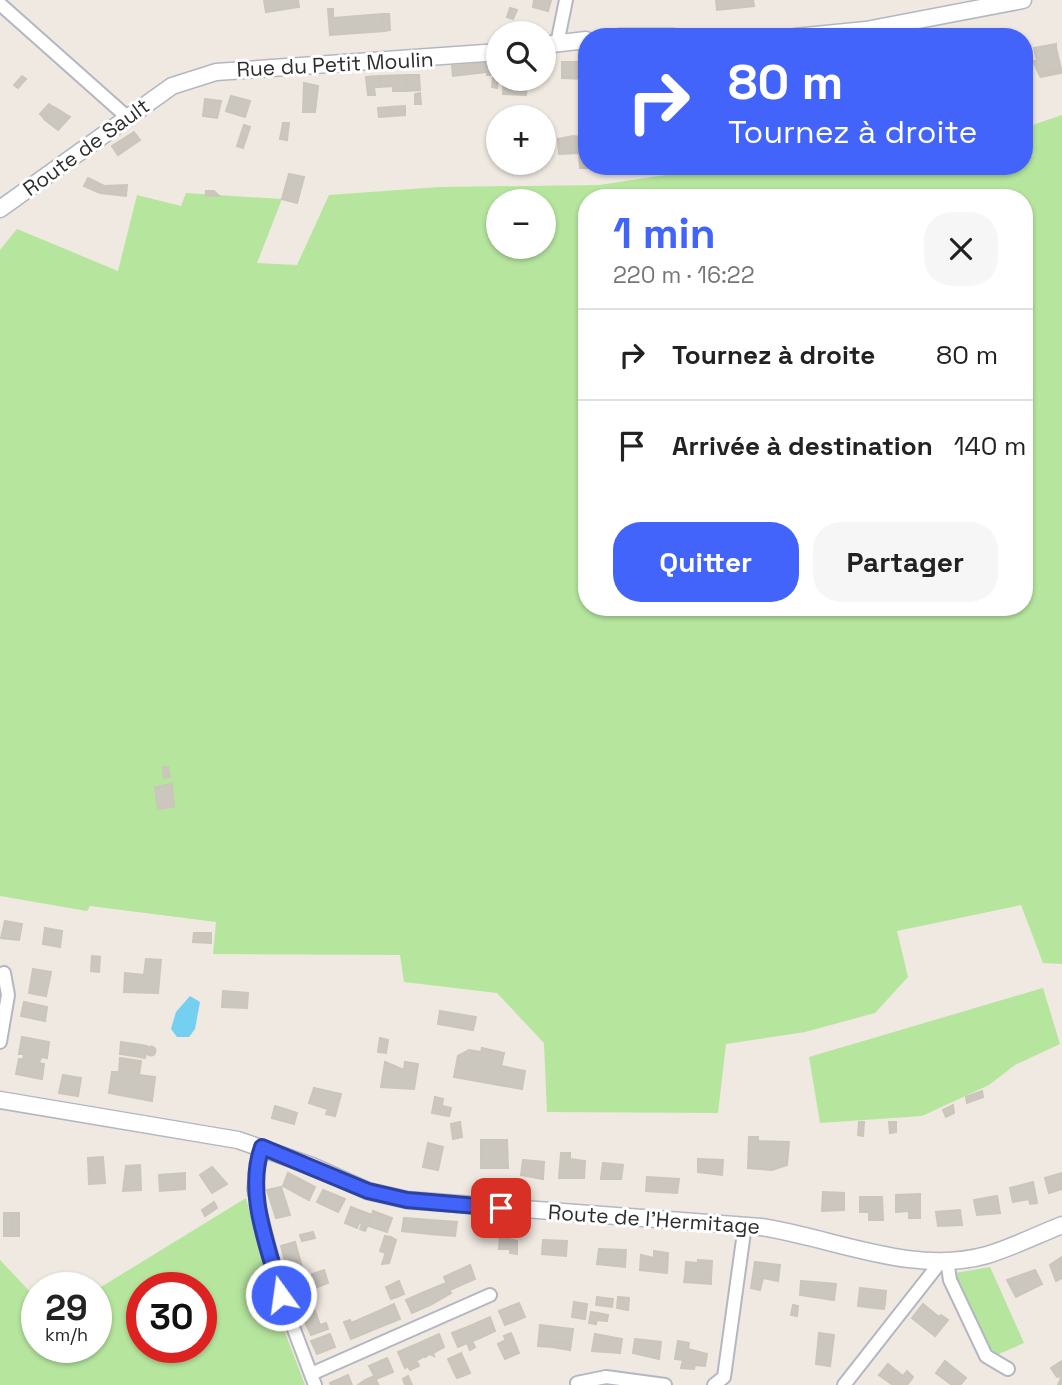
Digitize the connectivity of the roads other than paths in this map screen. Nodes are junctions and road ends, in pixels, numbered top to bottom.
1 (566, 0) edge
2 (1023, 0) edge
3 (0, 4) edge
4 (960, 7) edge
5 (874, 28) edge
6 (556, 30) edge
7 (578, 41) edge
8 (556, 44) edge
9 (486, 53) edge
10 (172, 86) joint
11 (126, 117) junction
12 (0, 209) edge
13 (5, 973) dead end
14 (0, 1042) edge
15 (0, 1100) edge
16 (262, 1147) junction
17 (745, 1225) junction
18 (1062, 1225) edge
19 (944, 1260) junction
20 (490, 1295) dead end
21 (1008, 1369) dead end
22 (313, 1379) edge
23 (576, 1383) dead end
24 (665, 1385) edge
25 (714, 1385) edge
26 (844, 1385) edge

1 - 6 street
2 - 4 street
3 - 11 street
4 - 5 street
7 - 8 street
9 - 10 street, Rue du Petit Moulin
10 - 11 street, Route de Sault
11 - 12 street, Route de Sault
13 - 14 street
15 - 16 street, Route de l'Hermitage
16 - 17 street, Route de l'Hermitage
16 - 22 street
17 - 19 street, Route de l'Hermitage
17 - 25 street
18 - 19 street, Route de l'Hermitage
19 - 21 street
19 - 26 street
20 - 22 street
23 - 24 street

